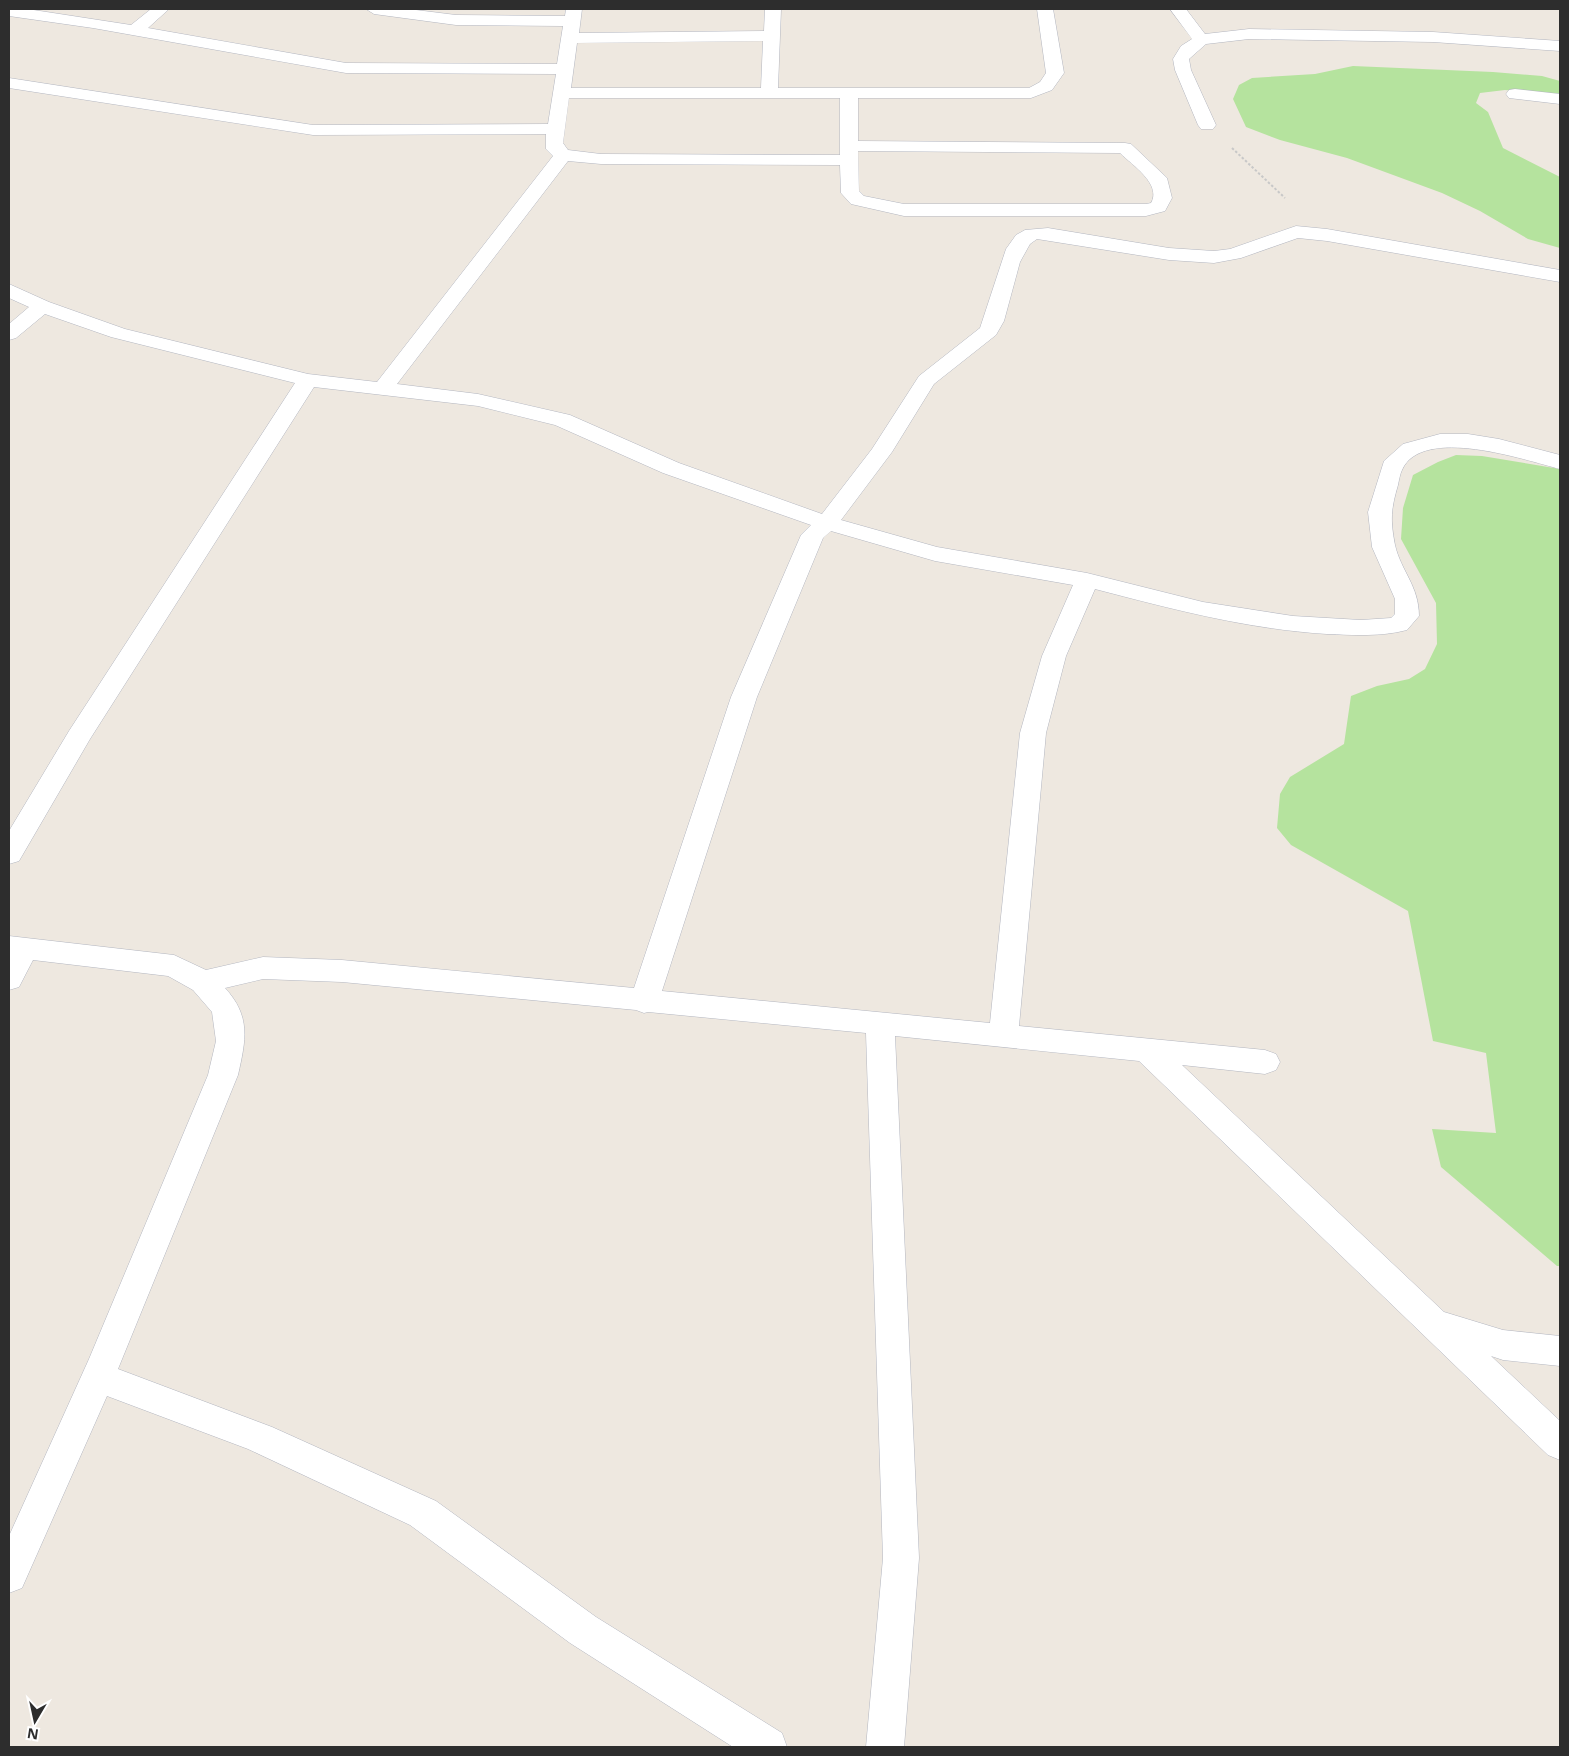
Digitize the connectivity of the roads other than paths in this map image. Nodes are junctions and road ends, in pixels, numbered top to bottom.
1 (161, 9) edge
2 (374, 9) edge
3 (773, 9) edge
4 (1045, 9) edge
5 (1178, 9) edge
6 (9, 11) edge
7 (572, 23) edge
8 (134, 30) junction
9 (772, 36) junction
10 (1201, 40) junction
11 (1560, 46) edge
12 (566, 69) junction
13 (9, 83) edge
14 (562, 93) junction
15 (769, 93) junction
16 (849, 93) junction
17 (1515, 94) dead end
18 (1560, 99) edge
19 (1207, 126) road end
20 (556, 129) junction
21 (849, 153) junction
22 (563, 155) junction
23 (1560, 276) edge
24 (9, 290) edge
25 (42, 306) junction
26 (9, 334) edge
27 (308, 380) junction
28 (384, 387) junction
29 (1560, 462) edge
30 (827, 523) junction
31 (1087, 580) junction
32 (9, 854) edge
33 (17, 947) edge
34 (9, 979) edge
35 (203, 982) junction
36 (644, 1002) junction
37 (880, 1023) junction
38 (1004, 1036) junction
39 (1148, 1051) junction
40 (1266, 1062) dead end
41 (1434, 1323) junction
42 (1560, 1351) edge
43 (98, 1378) junction
44 (1560, 1444) edge
45 (9, 1576) edge
46 (768, 1747) edge
47 (885, 1747) edge

1 - 8 street
2 - 7 street
3 - 9 street
4 - 16 street
5 - 10 street
6 - 8 street
7 - 9 street
7 - 12 street
8 - 12 street
9 - 15 street
10 - 11 street
10 - 19 street
12 - 14 street
13 - 20 street
14 - 15 street
14 - 20 street
15 - 16 street
16 - 21 street
17 - 18 street
20 - 22 street
21 - 21 street
21 - 22 street
22 - 28 street
23 - 30 street
24 - 25 street
25 - 26 street
25 - 27 street
27 - 28 street
27 - 32 street
28 - 30 street
29 - 31 street
30 - 31 street
30 - 36 street
31 - 38 street
33 - 34 street
33 - 35 street
35 - 36 street
35 - 43 street
36 - 37 street
37 - 38 street
37 - 47 street
38 - 39 street
39 - 40 street
39 - 41 street
41 - 42 street
41 - 44 street
43 - 45 street
43 - 46 street

